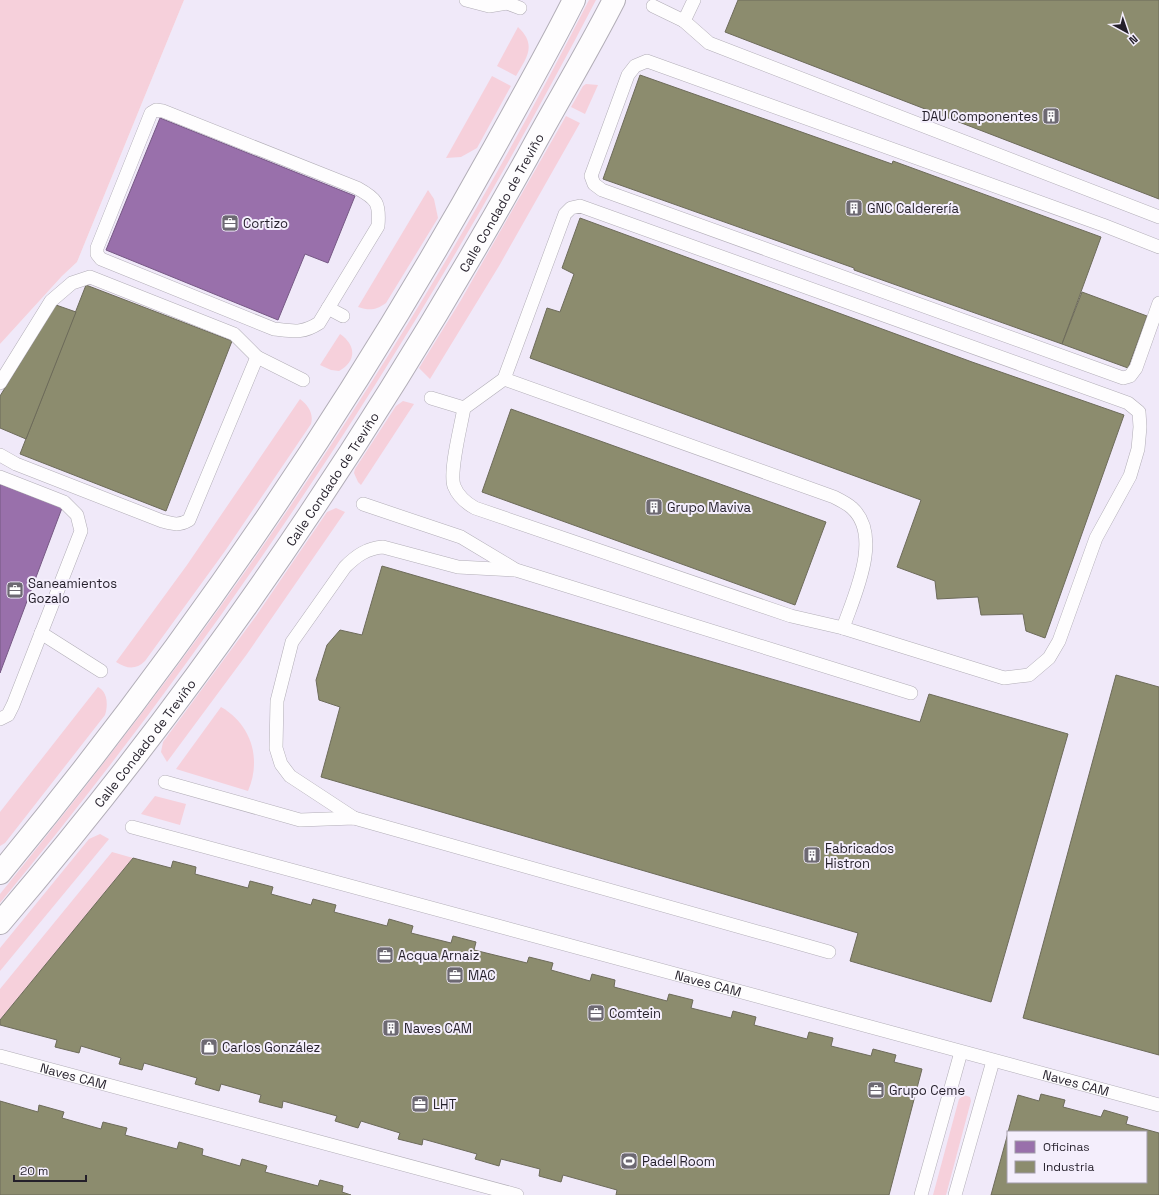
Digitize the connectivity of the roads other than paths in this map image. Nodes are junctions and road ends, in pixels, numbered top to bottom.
1 (466, 0) edge
2 (574, 0) edge
3 (614, 0) edge
4 (694, 0) edge
5 (508, 1) edge
6 (653, 6) dead end
7 (520, 8) dead end
8 (684, 21) junction
9 (1159, 217) edge
10 (1159, 247) edge
11 (1159, 303) edge
12 (328, 308) junction
13 (343, 316) dead end
14 (257, 358) junction
15 (504, 379) junction
16 (303, 380) dead end
17 (0, 383) edge
18 (431, 398) dead end
19 (464, 408) junction
20 (0, 455) edge
21 (0, 477) edge
22 (363, 504) dead end
23 (516, 570) junction
24 (843, 628) junction
25 (41, 633) junction
26 (101, 671) dead end
27 (911, 693) dead end
28 (0, 719) edge
29 (165, 782) dead end
30 (354, 818) junction
31 (132, 827) dead end
32 (0, 872) edge
33 (0, 923) edge
34 (829, 952) dead end
35 (961, 1052) junction
36 (0, 1056) edge
37 (993, 1061) junction
38 (1159, 1105) edge
39 (518, 1195) edge
40 (921, 1195) edge
41 (955, 1195) edge

1 - 5 lane
2 - 32 street
3 - 33 street, Calle Condado de Treviño
4 - 8 lane
5 - 7 lane
6 - 8 lane
8 - 9 lane
10 - 11 lane
12 - 12 lane
12 - 13 lane
14 - 16 lane
14 - 17 lane
14 - 20 lane
15 - 19 lane
15 - 24 lane
15 - 24 lane
18 - 19 lane
19 - 24 lane
21 - 25 lane
22 - 23 lane
23 - 27 lane
23 - 30 lane
25 - 26 lane
25 - 28 lane
29 - 30 lane
30 - 34 lane
31 - 35 lane, Naves CAM
35 - 37 lane, Naves CAM
35 - 40 lane
36 - 39 lane, Naves CAM
37 - 38 lane, Naves CAM
37 - 41 lane

